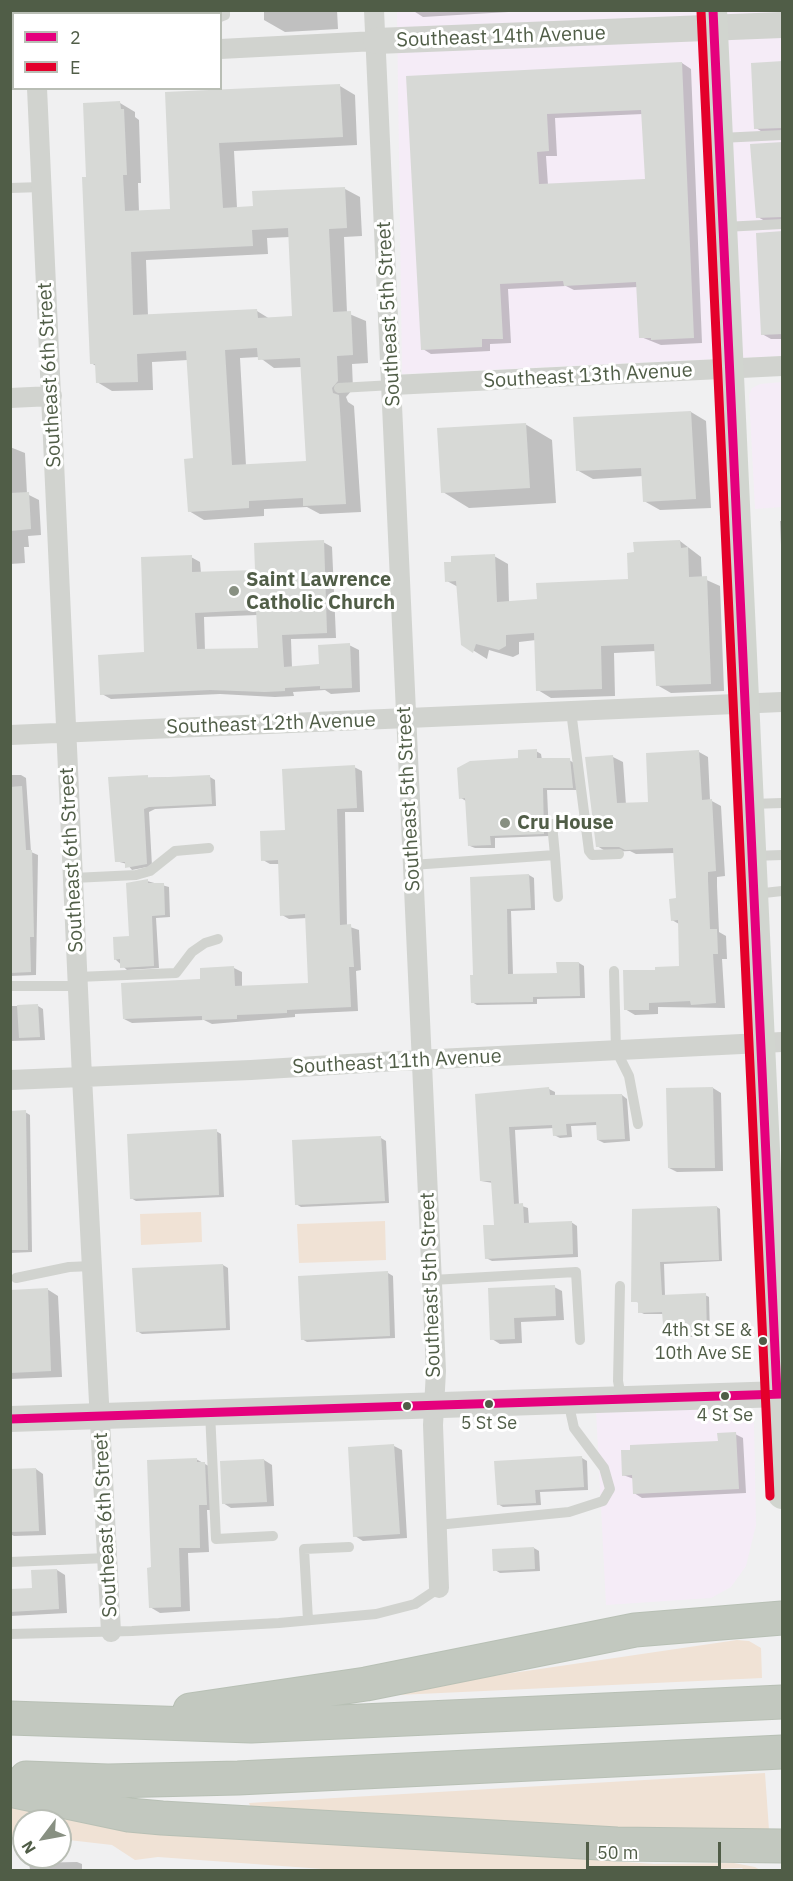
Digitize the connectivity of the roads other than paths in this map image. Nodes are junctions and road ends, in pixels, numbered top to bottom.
1 (374, 10) edge
2 (714, 19) edge
3 (783, 25) edge
4 (376, 41) junction
5 (222, 49) edge
6 (37, 90) edge
7 (783, 135) edge
8 (719, 138) junction
9 (42, 187) junction
10 (10, 188) edge
11 (783, 224) edge
12 (723, 227) junction
13 (783, 366) edge
14 (730, 369) junction
15 (393, 385) junction
16 (339, 388) dead end
17 (52, 396) junction
18 (10, 398) edge
19 (783, 702) edge
20 (747, 703) junction
21 (571, 711) junction
22 (405, 718) junction
23 (66, 732) junction
24 (10, 735) edge
25 (783, 803) edge
26 (751, 804) junction
27 (552, 824) dead end
28 (209, 848) dead end
29 (619, 854) dead end
30 (555, 855) junction
31 (783, 855) edge
32 (753, 856) junction
33 (412, 865) junction
34 (73, 878) junction
35 (783, 891) edge
36 (755, 894) junction
37 (558, 897) dead end
38 (219, 939) dead end
39 (614, 971) dead end
40 (78, 982) junction
41 (10, 986) edge
42 (772, 1043) edge
43 (616, 1050) junction
44 (421, 1059) junction
45 (82, 1077) junction
46 (10, 1080) edge
47 (638, 1125) dead end
48 (92, 1266) junction
49 (777, 1272) edge
50 (16, 1278) dead end
51 (432, 1280) junction
52 (620, 1286) dead end
53 (580, 1340) dead end
54 (780, 1394) edge
55 (621, 1397) junction
56 (568, 1400) junction
57 (434, 1404) junction
58 (210, 1412) junction
59 (100, 1416) junction
60 (10, 1419) edge
61 (783, 1495) edge
62 (437, 1525) junction
63 (273, 1536) dead end
64 (349, 1547) dead end
65 (107, 1558) junction
66 (10, 1562) edge
67 (439, 1588) joint
68 (783, 1618) edge
69 (308, 1620) junction
70 (111, 1632) junction
71 (10, 1634) edge
72 (783, 1702) edge
73 (10, 1718) edge
74 (130, 1723) junction
75 (783, 1752) edge
76 (10, 1776) edge
77 (10, 1790) edge
78 (783, 1846) edge

1 - 4 street, Southeast 5th Street
2 - 3 street, Southeast 14th Avenue
2 - 4 street, Southeast 14th Avenue
2 - 8 main road
4 - 5 street, Southeast 14th Avenue
4 - 15 street, Southeast 5th Street
6 - 9 street, Southeast 6th Street
7 - 8 lane
8 - 12 main road
9 - 10 lane
9 - 17 street, Southeast 6th Street
11 - 12 lane
12 - 14 main road
13 - 14 street, Southeast 13th Avenue
14 - 15 street, Southeast 13th Avenue
14 - 20 main road
15 - 16 lane
15 - 22 street, Southeast 5th Street
17 - 18 street
17 - 23 street, Southeast 6th Street
19 - 20 street, Southeast 12th Avenue
20 - 21 street, Southeast 12th Avenue
20 - 26 main road
21 - 22 street, Southeast 12th Avenue
21 - 29 lane
22 - 23 street, Southeast 12th Avenue
22 - 33 street, Southeast 5th Street
23 - 24 street, Southeast 12th Avenue
23 - 34 street, Southeast 6th Street
25 - 26 lane
26 - 32 main road
27 - 30 lane
28 - 34 lane
30 - 33 lane
30 - 37 lane
31 - 32 lane
32 - 36 main road
33 - 44 street, Southeast 5th Street
34 - 40 street, Southeast 6th Street
35 - 36 lane
36 - 42 main road
38 - 40 lane
39 - 43 lane
40 - 41 lane
40 - 45 street, Southeast 6th Street
42 - 43 street, Southeast 11th Avenue
42 - 49 main road
43 - 44 street, Southeast 11th Avenue
43 - 47 lane
44 - 45 street, Southeast 11th Avenue
44 - 51 street, Southeast 5th Street
45 - 46 street, Southeast 11th Avenue
45 - 48 street, Southeast 6th Street
48 - 50 lane
48 - 59 street, Southeast 6th Street
49 - 54 main road
51 - 53 lane
51 - 57 street, Southeast 5th Street
52 - 55 lane
54 - 55 street
54 - 61 main road
55 - 56 street
56 - 57 street
56 - 62 lane
57 - 58 street
57 - 62 street, Southeast 5th Street
58 - 59 street
58 - 63 lane
59 - 60 street
59 - 65 street, Southeast 6th Street
62 - 67 street, Southeast 5th Street
64 - 69 lane
65 - 66 lane
65 - 70 street, Southeast 6th Street
67 - 69 lane
68 - 74 highway
69 - 70 lane
70 - 71 lane
72 - 74 highway
73 - 74 highway
75 - 76 highway
77 - 78 highway

